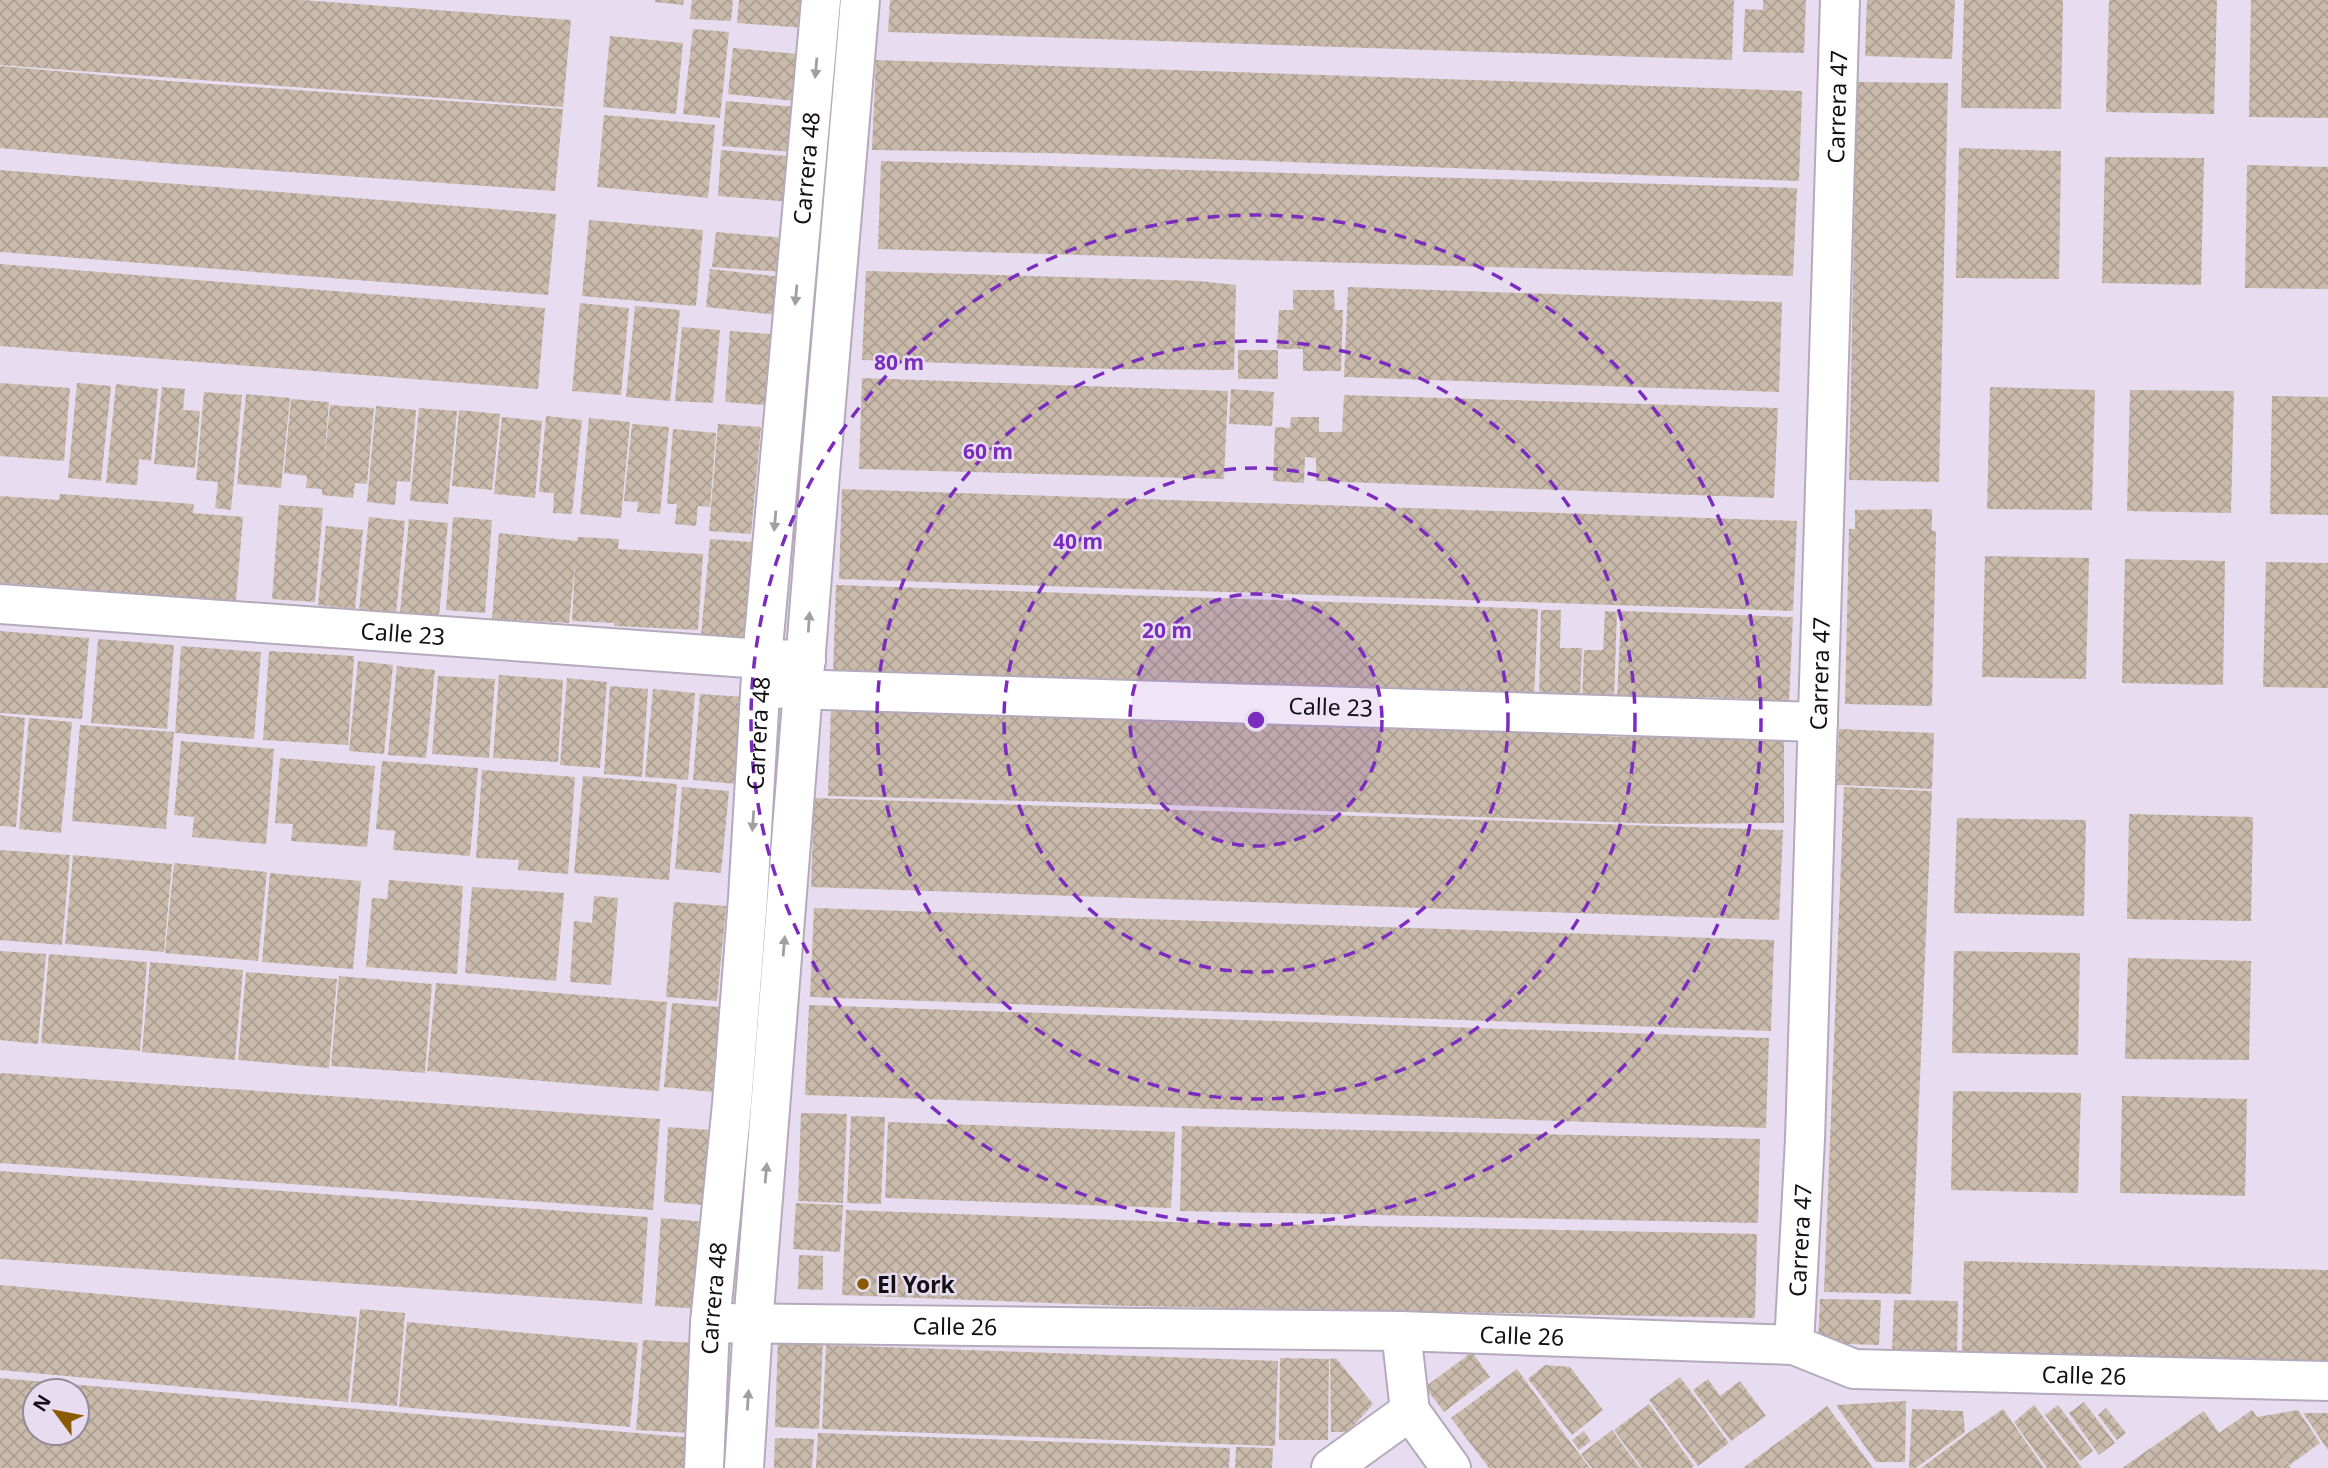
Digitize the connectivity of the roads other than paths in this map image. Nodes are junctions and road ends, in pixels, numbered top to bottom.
1 (821, 0) edge
2 (860, 0) edge
3 (1840, 0) edge
4 (0, 604) edge
5 (762, 673) junction
6 (805, 674) junction
7 (1818, 722) junction
8 (710, 1323) junction
9 (753, 1325) junction
10 (1401, 1331) junction
11 (1794, 1345) junction
12 (2328, 1381) edge
13 (1410, 1411) junction
14 (704, 1468) edge
15 (744, 1468) edge
16 (1331, 1468) edge
17 (1451, 1468) edge

1 -> 5 street, Carrera 48
6 -> 2 street, Carrera 48
3 - 7 street, Carrera 47
4 - 5 street, Calle 23
5 - 6 street, Calle 23
5 -> 8 street, Carrera 48
6 - 7 street, Calle 23
9 -> 6 street, Carrera 48
7 - 11 street, Carrera 47
8 - 9 street, Calle 26
8 - 14 street, Carrera 48
9 - 10 street, Calle 26
15 -> 9 street, Carrera 48
10 - 11 street, Calle 26
10 - 13 street
11 - 12 street, Calle 26
13 - 16 street
13 - 17 street

